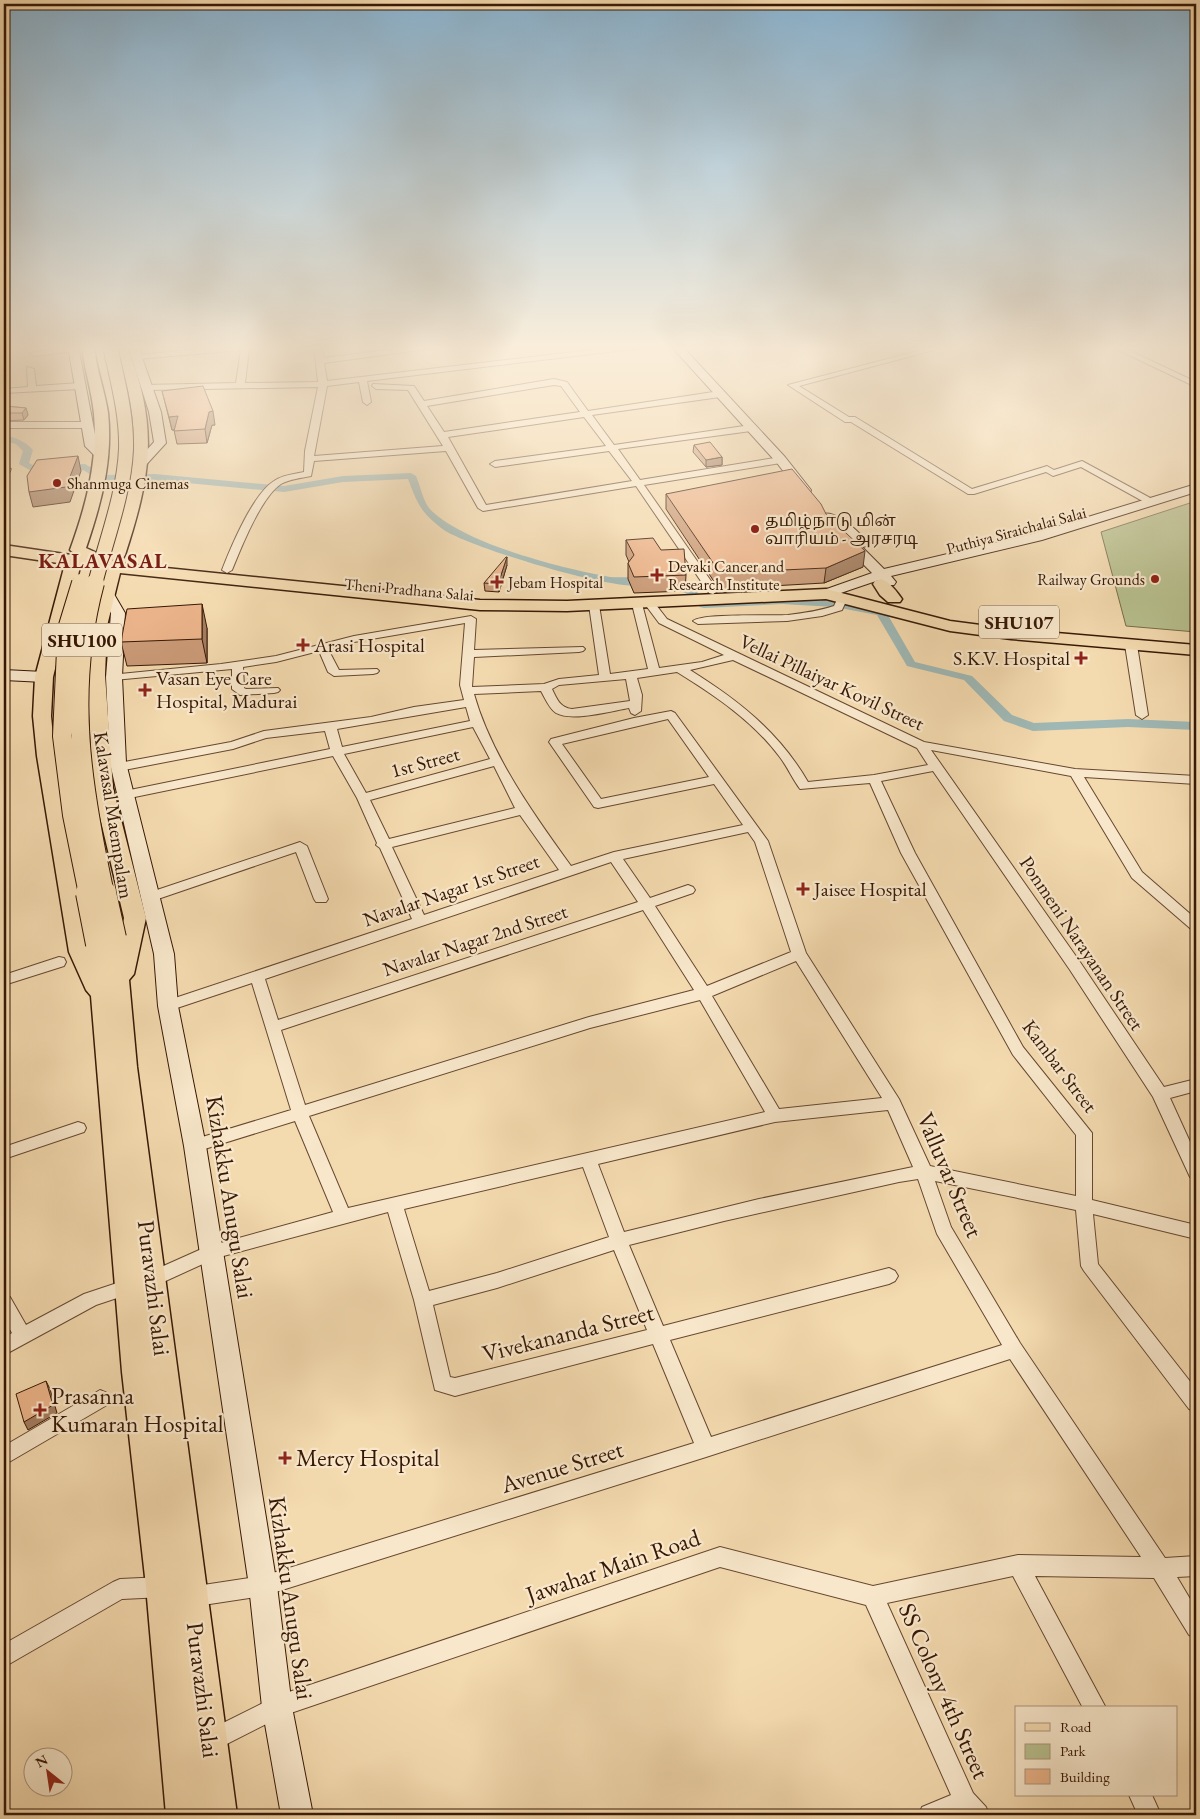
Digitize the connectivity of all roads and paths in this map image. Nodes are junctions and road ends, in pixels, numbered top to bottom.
1 (88, 431) edge
2 (101, 431) edge
3 (111, 431) edge
4 (139, 431) edge
5 (158, 431) edge
6 (314, 431) edge
7 (439, 431) edge
8 (470, 431) edge
9 (598, 431) edge
10 (732, 431) edge
11 (754, 431) edge
12 (871, 431) edge
13 (442, 435) junction
14 (449, 448) junction
15 (611, 449) junction
16 (309, 459) junction
17 (781, 460) junction
18 (495, 464) dead end
19 (100, 467) junction
20 (140, 471) junction
21 (638, 483) junction
22 (1196, 488) edge
23 (1196, 493) edge
24 (1151, 502) junction
25 (821, 510) joint
26 (85, 531) junction
27 (4, 541) edge
28 (4, 550) edge
29 (49, 552) junction
30 (76, 556) junction
31 (929, 563) junction
32 (227, 570) junction
33 (115, 571) junction
34 (886, 573) junction
35 (846, 594) junction
36 (700, 595) junction
37 (643, 604) junction
38 (888, 604) junction
39 (480, 605) junction
40 (594, 605) junction
41 (62, 611) junction
42 (471, 619) junction
43 (698, 621) dead end
44 (1098, 635) junction
45 (1196, 636) edge
46 (1131, 645) junction
47 (322, 647) junction
48 (579, 649) dead end
49 (1196, 650) edge
50 (468, 654) junction
51 (734, 656) junction
52 (237, 665) junction
53 (680, 668) junction
54 (372, 672) dead end
55 (654, 672) junction
56 (4, 675) edge
57 (631, 675) junction
58 (44, 677) junction
59 (114, 677) junction
60 (606, 677) junction
61 (546, 687) junction
62 (274, 690) dead end
63 (469, 697) junction
64 (636, 704) junction
65 (1142, 715) dead end
66 (634, 722) junction
67 (477, 723) junction
68 (330, 726) junction
69 (921, 745) junction
70 (336, 752) junction
71 (497, 761) junction
72 (119, 767) junction
73 (935, 767) junction
74 (1075, 773) junction
75 (717, 779) junction
76 (874, 779) junction
77 (1196, 780) edge
78 (125, 795) junction
79 (363, 798) junction
80 (523, 810) junction
81 (751, 826) junction
82 (383, 845) junction
83 (614, 856) junction
84 (568, 872) junction
85 (688, 890) dead end
86 (150, 896) junction
87 (321, 899) dead end
88 (647, 904) junction
89 (420, 922) junction
90 (1196, 926) edge
91 (106, 941) joint
92 (799, 954) junction
93 (59, 962) dead end
94 (257, 976) junction
95 (5, 977) edge
96 (705, 994) junction
97 (111, 998) junction
98 (168, 1006) junction
99 (273, 1027) junction
100 (1196, 1085) edge
101 (1160, 1094) junction
102 (893, 1103) junction
103 (300, 1113) junction
104 (775, 1116) junction
105 (78, 1128) dead end
106 (195, 1146) junction
107 (4, 1153) edge
108 (588, 1160) junction
109 (924, 1172) junction
110 (1196, 1172) edge
111 (394, 1203) junction
112 (1084, 1205) junction
113 (343, 1216) junction
114 (1196, 1232) edge
115 (619, 1242) junction
116 (212, 1252) junction
117 (888, 1276) dead end
118 (140, 1283) junction
119 (423, 1300) junction
120 (4, 1303) edge
121 (23, 1336) junction
122 (659, 1336) junction
123 (4, 1347) edge
124 (1014, 1349) junction
125 (100, 1399) dead end
126 (1196, 1403) edge
127 (706, 1448) junction
128 (4, 1456) edge
129 (1018, 1565) junction
130 (1196, 1566) edge
131 (1160, 1568) junction
132 (162, 1586) junction
133 (263, 1586) junction
134 (872, 1596) junction
135 (191, 1598) junction
136 (1196, 1628) edge
137 (4, 1656) edge
138 (1093, 1706) edge
139 (277, 1707) junction
140 (210, 1741) junction
141 (1140, 1796) edge
142 (971, 1808) edge
143 (184, 1815) edge
144 (219, 1815) edge
145 (297, 1815) edge
146 (930, 1815) edge
147 (1150, 1815) edge

1 - 19 street
2 - 19 main road
3 - 91 main road, Kalavasal Maempalam / SHU100, bridge
4 - 20 main road
5 - 20 street
6 - 16 street
7 - 13 street
8 - 13 street
9 - 15 street
10 - 15 street
11 - 17 street
12 - 24 street
13 - 14 street
14 - 16 street
14 - 21 street
15 - 18 street
15 - 21 street
16 - 32 street
17 - 21 street
17 - 25 street
19 - 26 main road
20 - 33 main road
21 - 36 street
22 - 24 street, Puthiya Siraichalai Salai
23 - 34 street, Puthiya Siraichalai Salai
24 - 31 street, Puthiya Siraichalai Salai
25 - 34 street
26 - 29 main road
26 - 30 main road
27 - 29 main road, Theni Pradhana Salai
28 - 29 main road, Theni Pradhana Salai
29 - 30 main road, Theni Pradhana Salai
29 - 41 main road
30 - 33 main road, Theni Pradhana Salai
30 - 33 main road
30 - 41 main road
31 - 34 street, Puthiya Siraichalai Salai
31 - 34 street
32 - 33 main road, Theni Pradhana Salai
32 - 36 main road, Theni Pradhana Salai
33 - 39 main road, Theni Pradhana Salai
33 - 59 street, Kizhakku Anugu Salai
33 - 97 main road
34 - 35 street, Puthiya Siraichalai Salai
34 - 35 street
34 - 38 main road
35 - 36 main road, Theni Pradhana Salai
35 - 38 main road, SHU107
35 - 43 street
36 - 37 main road, Theni Pradhana Salai
37 - 40 main road, Theni Pradhana Salai
37 - 51 street, Vellai Pillaiyar Kovil Street
37 - 55 street
38 - 44 main road, SHU107
39 - 40 main road, Theni Pradhana Salai
39 - 42 street
40 - 60 street
41 - 58 main road
42 - 47 street
42 - 50 street
44 - 45 main road, SHU107
44 - 46 main road, SHU107
46 - 49 main road, SHU107
46 - 65 street
47 - 52 street
47 - 54 street
48 - 50 street
50 - 63 street
51 - 53 street
51 - 69 street, Vellai Pillaiyar Kovil Street
52 - 59 street
52 - 62 street
53 - 55 street
53 - 76 street
55 - 57 street
56 - 58 street
57 - 60 street
57 - 64 street
58 - 97 main road
59 - 72 street, Kizhakku Anugu Salai
60 - 61 street
61 - 63 street
61 - 64 street
63 - 67 street
63 - 68 street
64 - 66 street
66 - 75 street, Valluvar Street
66 - 75 street
67 - 70 street
67 - 71 street
68 - 70 street
68 - 72 street
69 - 73 street, Ponmeni Narayanan Street
69 - 74 street, Vellai Pillaiyar Kovil Street
70 - 78 street
70 - 79 street
71 - 79 street, 1st Street
71 - 80 street
72 - 78 street, Kizhakku Anugu Salai
73 - 76 street
73 - 101 street, Ponmeni Narayanan Street
74 - 77 street, Vellai Pillaiyar Kovil Street
74 - 90 street
75 - 81 street, Valluvar Street
76 - 112 street, Kambar Street
78 - 86 street, Kizhakku Anugu Salai
79 - 82 street
80 - 82 street
80 - 84 street
81 - 83 street, Navalar Nagar 1st Street
81 - 92 street, Valluvar Street
82 - 89 street
83 - 84 street, Navalar Nagar 1st Street
83 - 88 street
84 - 89 street, Navalar Nagar 1st Street
85 - 88 street, Navalar Nagar 2nd Street
86 - 87 street
86 - 98 street, Kizhakku Anugu Salai
88 - 96 street
88 - 99 street, Navalar Nagar 2nd Street
89 - 94 street, Navalar Nagar 1st Street
91 - 97 main road, Puravazhi Salai / SHU100
92 - 96 street
92 - 102 street, Valluvar Street
93 - 95 street
94 - 98 street, Navalar Nagar 1st Street
94 - 99 street
96 - 103 street
96 - 104 street
97 - 118 main road, Puravazhi Salai / SHU100
98 - 106 street, Kizhakku Anugu Salai
99 - 103 street
100 - 101 street
101 - 110 street, Ponmeni Narayanan Street
102 - 104 street
102 - 109 street, Valluvar Street
103 - 106 street
103 - 113 street
104 - 108 street
105 - 107 street
106 - 116 street, Kizhakku Anugu Salai
108 - 111 street
108 - 115 street
109 - 112 street
109 - 115 street
109 - 124 street, Valluvar Street
111 - 113 street
111 - 119 street, Vivekananda Street
112 - 114 street
112 - 126 street, Kambar Street
113 - 116 street
115 - 119 street
115 - 122 street
116 - 118 street
116 - 133 street, Kizhakku Anugu Salai
117 - 122 street, Vivekananda Street
118 - 121 street
118 - 132 main road, Puravazhi Salai / SHU100
118 - 135 main road, Puravazhi Salai / SHU100
119 - 122 street, Vivekananda Street
120 - 121 street
121 - 123 street
122 - 127 street
124 - 127 street, Avenue Street
124 - 131 street, Valluvar Street
125 - 128 street
127 - 133 street, Avenue Street
129 - 131 street, Jawahar Main Road
129 - 134 street, Jawahar Main Road
129 - 138 street
130 - 131 street, Jawahar Main Road
131 - 136 street, Valluvar Street
132 - 135 street
132 - 137 street
132 - 143 main road, Puravazhi Salai / SHU100
133 - 135 street, Avenue Street
133 - 139 street, Kizhakku Anugu Salai
134 - 139 street, Jawahar Main Road
134 - 142 street, SS Colony 4th Street
135 - 140 main road, Puravazhi Salai / SHU100
139 - 140 street, Jawahar Main Road
139 - 145 street, Kizhakku Anugu Salai
140 - 144 main road, Puravazhi Salai / SHU100
141 - 147 street
142 - 146 street, SS Colony 4th Street

